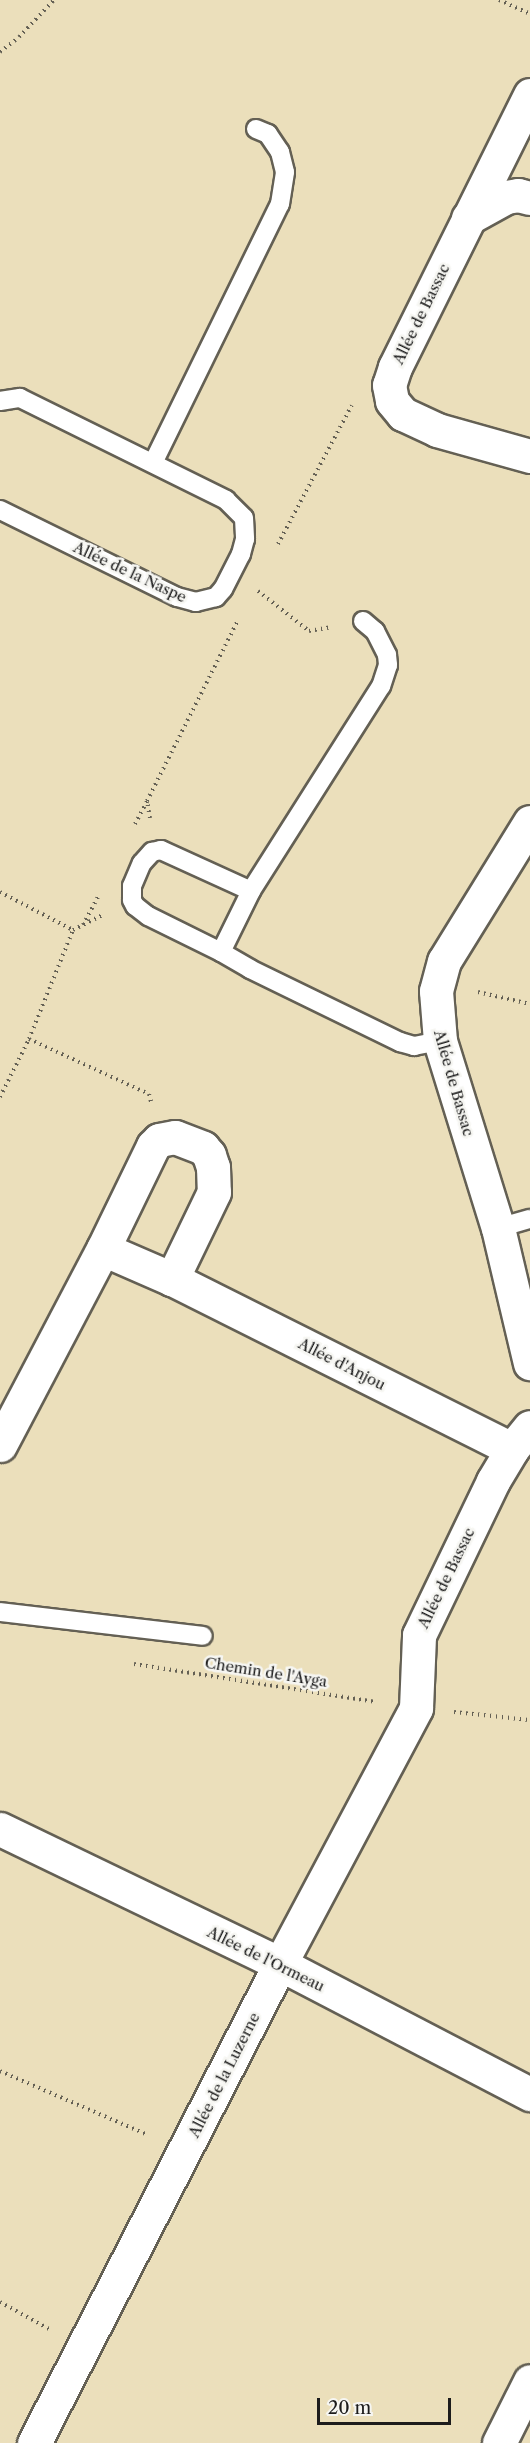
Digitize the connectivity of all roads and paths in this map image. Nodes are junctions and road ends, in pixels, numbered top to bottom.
1 (54, 0) edge
2 (500, 0) edge
3 (530, 14) edge
4 (0, 52) edge
5 (530, 95) edge
6 (256, 129) dead end
7 (530, 198) edge
8 (468, 218) junction
9 (0, 401) edge
10 (530, 456) edge
11 (153, 463) junction
12 (0, 510) edge
13 (235, 566) junction
14 (363, 621) joint
15 (530, 822) edge
16 (251, 891) junction
17 (0, 892) edge
18 (132, 900) junction
19 (73, 930) junction
20 (221, 951) junction
21 (437, 982) junction
22 (530, 1004) edge
23 (29, 1039) junction
24 (440, 1041) junction
25 (0, 1097) edge
26 (159, 1140) junction
27 (530, 1218) edge
28 (498, 1228) junction
29 (103, 1249) junction
30 (172, 1279) junction
31 (530, 1363) edge
32 (521, 1438) edge
33 (0, 1445) edge
34 (0, 1612) edge
35 (203, 1636) dead end
36 (129, 1663) dead end
37 (416, 1708) junction
38 (530, 1720) edge
39 (0, 1829) edge
40 (280, 1964) junction
41 (0, 2071) edge
42 (530, 2094) edge
43 (153, 2137) dead end
44 (0, 2302) edge
45 (57, 2334) dead end
46 (530, 2381) edge
47 (34, 2443) edge
48 (499, 2443) edge

1 - 4 path
2 - 3 path
5 - 8 street, Allée de Bassac
6 - 11 lane
7 - 8 street
8 - 10 street, Allée de Bassac
9 - 11 lane, Allée de la Naspe
11 - 13 lane, Allée de la Naspe
12 - 13 lane, Allée de la Naspe
13 - 14 path
14 - 16 lane
15 - 21 street, Allée de Bassac
16 - 18 lane
16 - 20 lane
17 - 19 path
18 - 19 path
18 - 20 lane
19 - 23 path
20 - 24 lane
21 - 22 path
21 - 24 street, Allée de Bassac
23 - 25 path
23 - 26 path
24 - 28 street, Allée de Bassac
26 - 29 street
26 - 30 street
27 - 28 lane
28 - 31 street, Allée de Bassac
29 - 30 street, Allée d'Anjou
29 - 33 street
30 - 32 street, Allée d'Anjou
32 - 37 street, Allée de Bassac
34 - 35 lane
36 - 37 path, Chemin de l'Ayga
37 - 38 path, Chemin de l'Ayga
37 - 40 street, Allée de la Luzerne
39 - 40 street, Allée de l'Ormeau
40 - 42 street, Allée de l'Ormeau
40 - 47 street, Allée de la Luzerne
41 - 43 path
44 - 45 path
46 - 48 street

